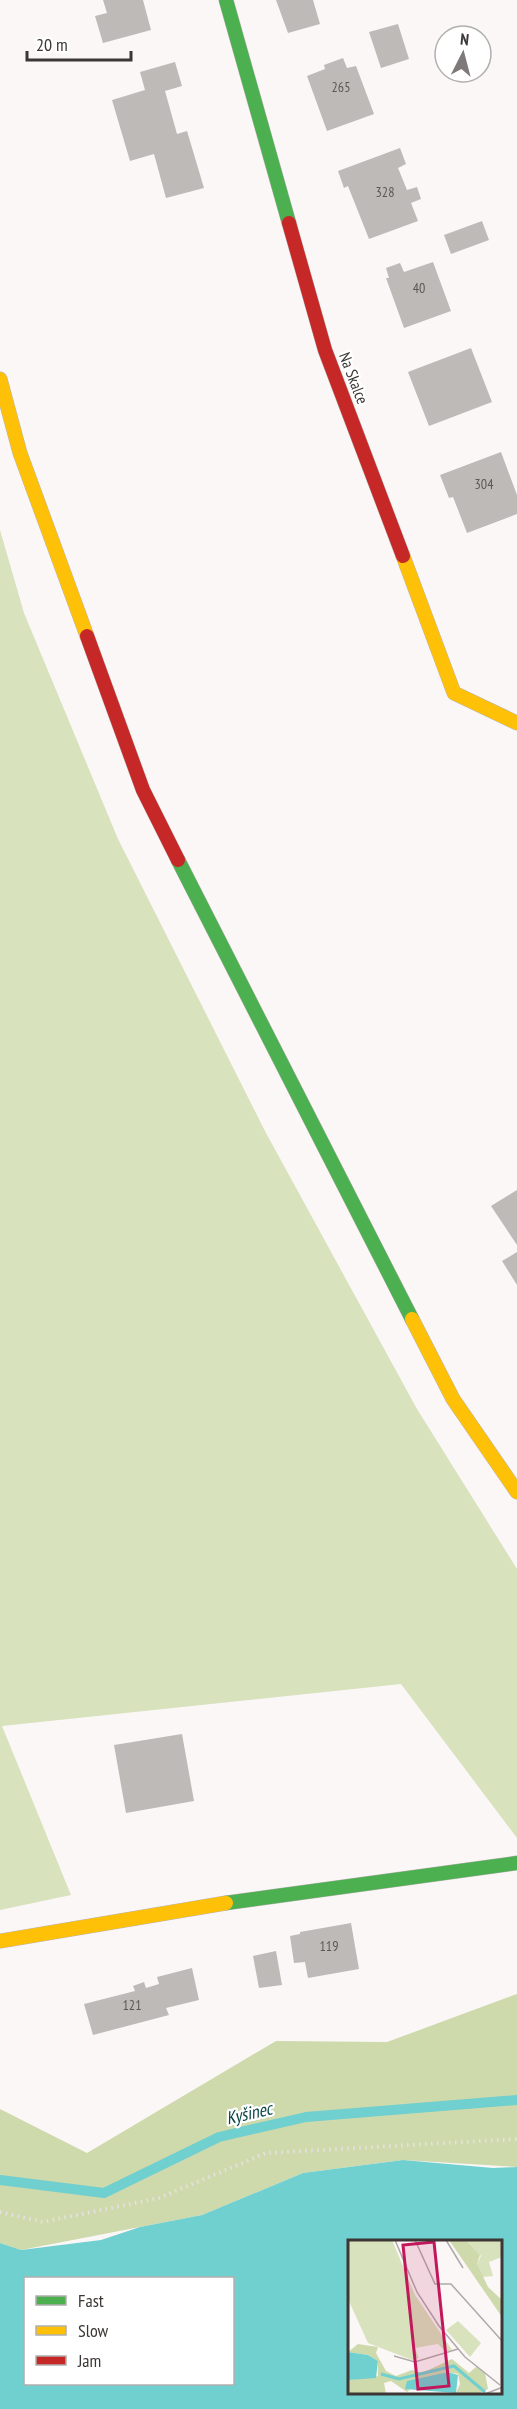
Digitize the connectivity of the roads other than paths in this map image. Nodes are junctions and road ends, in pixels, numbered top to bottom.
1 (226, 0) edge
2 (0, 379) edge
3 (517, 723) edge
4 (517, 1492) edge
5 (517, 1863) edge
6 (0, 1941) edge

1 - 3 street, Na Skalce
2 - 4 street
5 - 6 street

